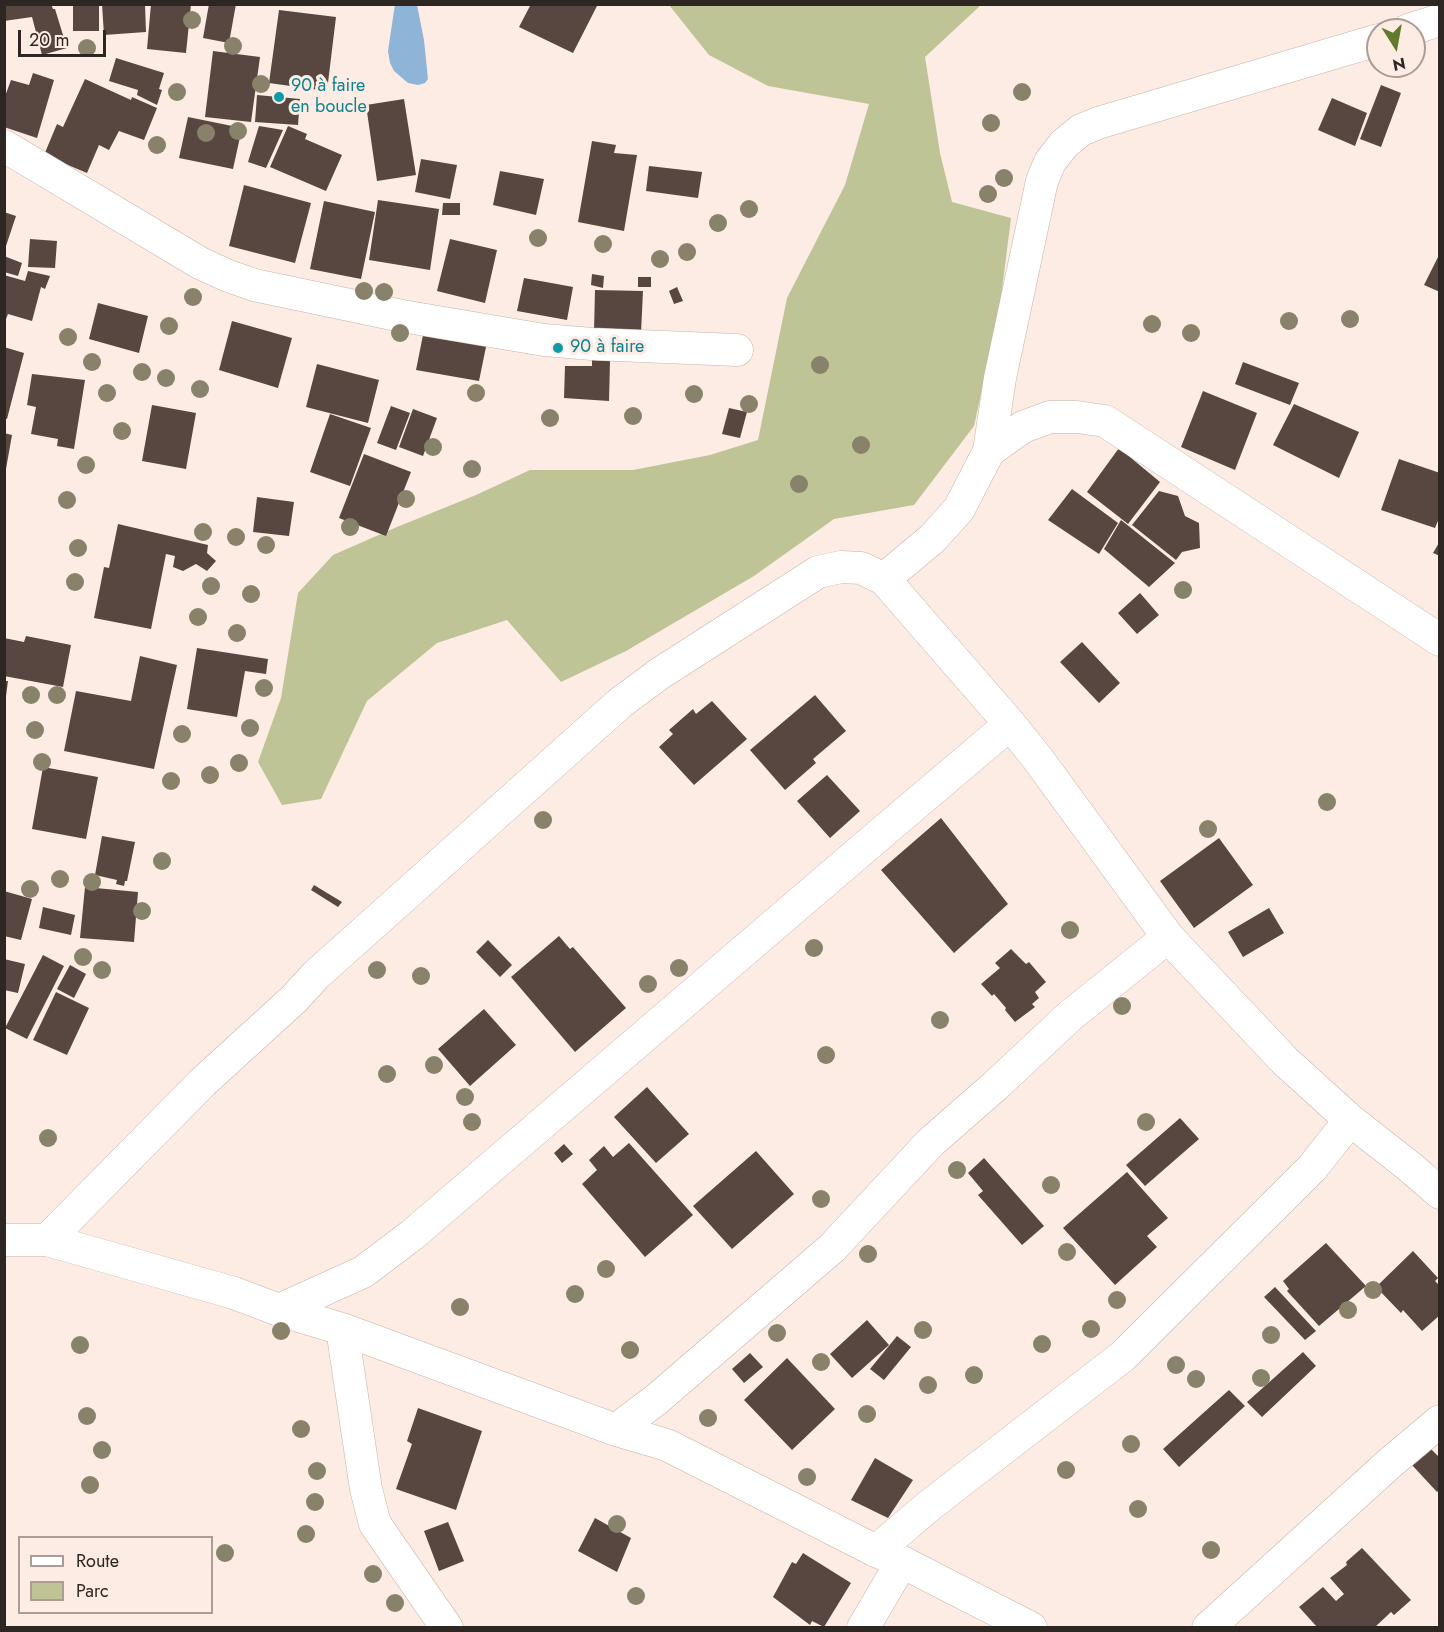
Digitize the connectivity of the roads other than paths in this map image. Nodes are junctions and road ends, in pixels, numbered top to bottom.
1 (1366, 44) edge
2 (4, 146) edge
3 (737, 350) dead end
4 (989, 451) junction
5 (884, 579) junction
6 (1440, 640) edge
7 (1010, 724) junction
8 (1168, 937) junction
9 (1350, 1120) junction
10 (1440, 1193) edge
11 (4, 1240) edge
12 (46, 1240) junction
13 (279, 1310) junction
14 (342, 1329) junction
15 (1440, 1421) edge
16 (616, 1430) junction
17 (889, 1556) junction
18 (447, 1628) edge
19 (863, 1628) edge
20 (1030, 1628) edge
21 (1208, 1628) edge

1 - 4 street
2 - 3 street
4 - 5 street
4 - 6 street
5 - 7 street
5 - 12 street
7 - 8 street
7 - 13 street
8 - 9 street
8 - 16 street
9 - 10 street
9 - 17 street
11 - 12 street
12 - 13 street
13 - 14 street
14 - 16 street
14 - 18 street
15 - 21 street
16 - 17 street
17 - 19 street
17 - 20 street

